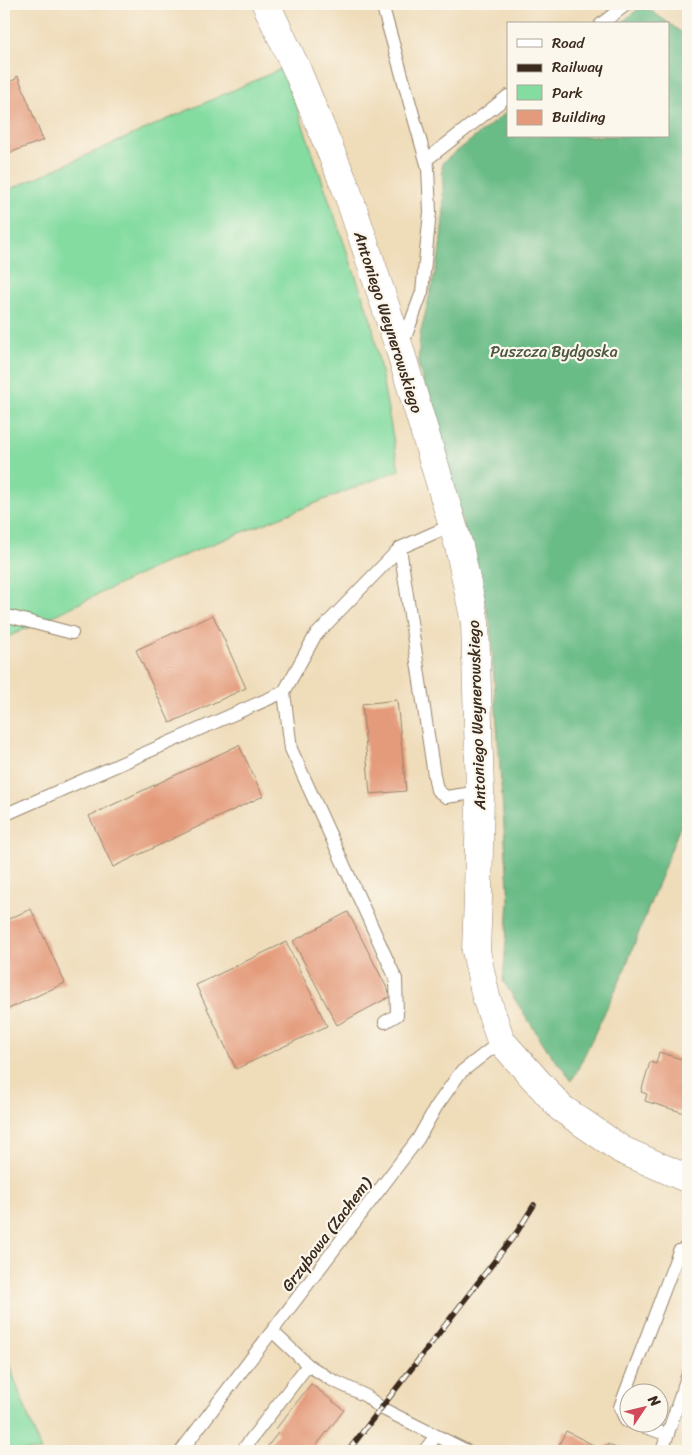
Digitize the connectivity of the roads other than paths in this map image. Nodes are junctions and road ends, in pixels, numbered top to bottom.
1 (266, 4) edge
2 (382, 4) edge
3 (627, 4) edge
4 (604, 22) edge
5 (507, 97) edge
6 (426, 160) junction
7 (400, 350) junction
8 (452, 525) junction
9 (400, 548) junction
10 (4, 615) edge
11 (72, 633) dead end
12 (284, 692) junction
13 (480, 792) junction
14 (4, 815) edge
15 (385, 1022) dead end
16 (501, 1041) junction
17 (688, 1180) edge
18 (688, 1248) edge
19 (272, 1331) junction
20 (308, 1365) junction
21 (688, 1374) edge
22 (630, 1382) edge
23 (659, 1432) edge
24 (668, 1435) junction
25 (436, 1436) junction
26 (181, 1451) edge
27 (242, 1451) edge
28 (424, 1451) edge
29 (467, 1451) edge
30 (662, 1451) edge

1 - 7 street, Antoniego Weynerowskiego
2 - 6 lane
3 - 4 lane
5 - 6 lane
6 - 7 lane
7 - 8 street, Antoniego Weynerowskiego
8 - 9 lane
8 - 13 street, Antoniego Weynerowskiego
9 - 12 lane
9 - 13 lane
10 - 11 lane
12 - 14 lane
12 - 15 lane
13 - 16 street, Antoniego Weynerowskiego
16 - 17 street, Antoniego Weynerowskiego
16 - 19 lane, Grzybowa (Zachem)
18 - 22 lane
19 - 20 lane
19 - 26 lane, Grzybowa (Zachem)
20 - 25 lane
20 - 27 lane
21 - 24 lane
23 - 24 lane
24 - 30 lane
25 - 28 lane
25 - 29 lane

